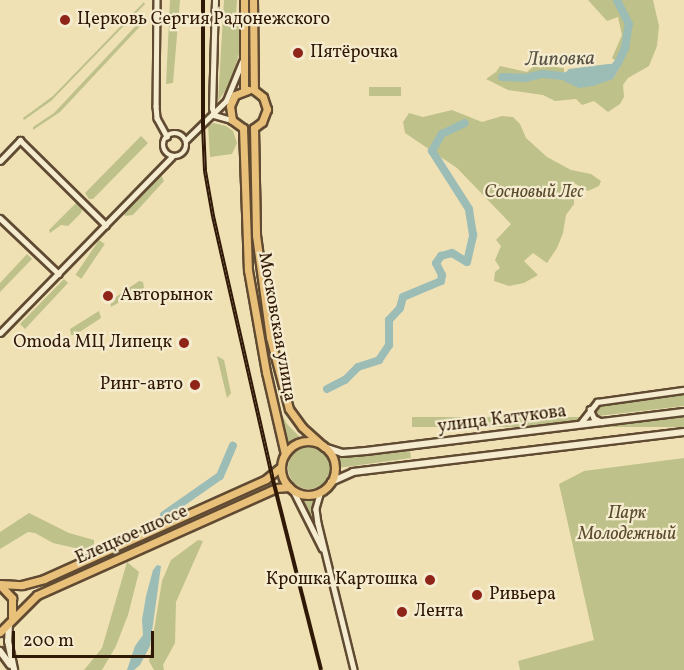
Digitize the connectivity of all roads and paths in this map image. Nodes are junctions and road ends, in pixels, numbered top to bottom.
1 (157, 0) edge
2 (215, 0) edge
3 (244, 0) edge
4 (253, 0) edge
5 (244, 54) junction
6 (244, 90) junction
7 (254, 90) junction
8 (235, 95) junction
9 (226, 101) junction
10 (214, 115) junction
11 (232, 120) junction
12 (243, 128) junction
13 (254, 128) junction
14 (167, 136) junction
15 (186, 140) junction
16 (172, 158) junction
17 (0, 161) edge
18 (0, 218) edge
19 (106, 225) junction
20 (59, 274) junction
21 (0, 333) edge
22 (684, 390) edge
23 (591, 407) junction
24 (684, 412) edge
25 (602, 422) junction
26 (579, 425) junction
27 (684, 432) edge
28 (324, 447) junction
29 (285, 454) junction
30 (281, 467) junction
31 (331, 482) junction
32 (291, 489) junction
33 (321, 491) junction
34 (325, 554) junction
35 (0, 585) edge
36 (10, 622) junction
37 (0, 632) edge
38 (0, 651) edge
39 (13, 670) edge
40 (354, 670) edge

1 - 14 street
2 - 10 street
3 - 5 main road
4 - 7 main road, Московская улица
5 - 6 main road
5 - 9 street
6 - 7 main road
6 - 8 main road
7 - 13 main road, Московская улица
8 - 9 street
8 - 11 main road
9 - 10 street
10 - 11 street
10 - 15 street
11 - 12 main road
12 - 13 main road
12 - 29 main road, Московская улица
13 - 28 main road, Московская улица
14 - 15 street
14 - 16 street
15 - 16 street
16 - 19 street
17 - 19 street
18 - 20 street
19 - 20 street
20 - 21 street
22 - 23 street
23 - 25 street
23 - 26 street
24 - 25 main road, улица Катукова
25 - 26 main road, улица Катукова
26 - 28 main road, улица Катукова
27 - 31 main road, улица Катукова
28 - 29 main road
28 - 31 main road
29 - 30 main road
30 - 32 main road
30 - 35 main road, Елецкое шоссе
31 - 33 main road
32 - 33 main road
32 - 34 street
32 - 36 main road, Елецкое шоссе
33 - 34 street
34 - 40 street
35 - 36 main road
36 - 37 main road, Елецкое шоссе
36 - 39 main road
38 - 39 main road

